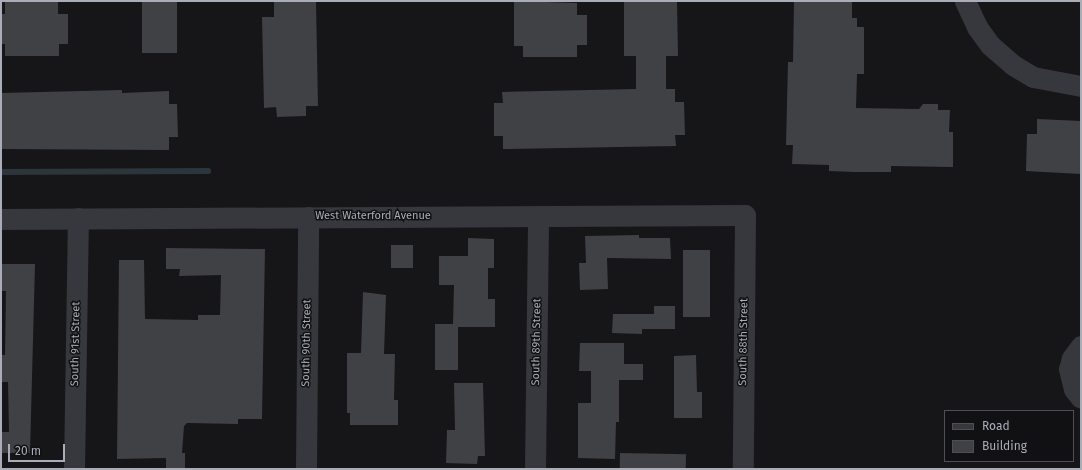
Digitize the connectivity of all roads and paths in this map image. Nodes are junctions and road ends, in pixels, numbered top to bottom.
1 (965, 1) edge
2 (1081, 86) edge
3 (745, 215) joint
4 (308, 216) junction
5 (538, 216) junction
6 (78, 218) junction
7 (1, 219) edge
8 (1081, 346) edge
9 (1081, 398) edge
10 (74, 469) edge
11 (306, 469) edge
12 (535, 469) edge
13 (743, 469) edge

1 - 2 street
3 - 5 street, West Waterford Avenue
3 - 13 street, South 88th Street
4 - 5 street, West Waterford Avenue
4 - 6 street, West Waterford Avenue
4 - 11 street, South 90th Street
5 - 12 street, South 89th Street
6 - 7 street, West Waterford Avenue
6 - 10 street, South 91st Street
8 - 9 street

